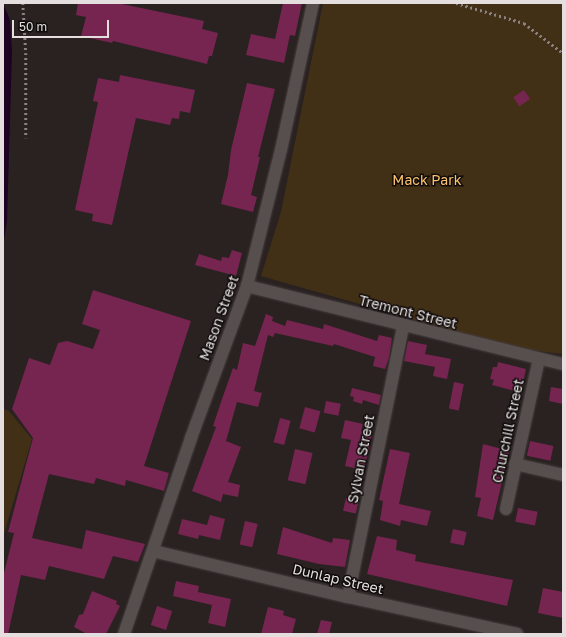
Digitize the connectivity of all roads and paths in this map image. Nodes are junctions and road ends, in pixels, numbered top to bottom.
1 (23, 3) edge
2 (313, 3) edge
3 (456, 3) edge
4 (563, 53) edge
5 (26, 138) dead end
6 (247, 286) junction
7 (403, 326) junction
8 (539, 359) junction
9 (563, 364) edge
10 (515, 464) junction
11 (563, 475) edge
12 (506, 509) dead end
13 (153, 551) junction
14 (348, 597) junction
15 (124, 634) edge
16 (517, 634) edge

1 - 5 path
2 - 6 street, Mason Street
3 - 4 path
6 - 7 street, Tremont Street
6 - 13 street, Mason Street
7 - 8 street, Tremont Street
7 - 14 street, Sylvan Street
8 - 9 street, Tremont Street
8 - 10 street, Churchill Street
10 - 11 street
10 - 12 street, Churchill Street
13 - 14 street, Dunlap Street
13 - 15 street, Mason Street
14 - 16 street, Dunlap Street

